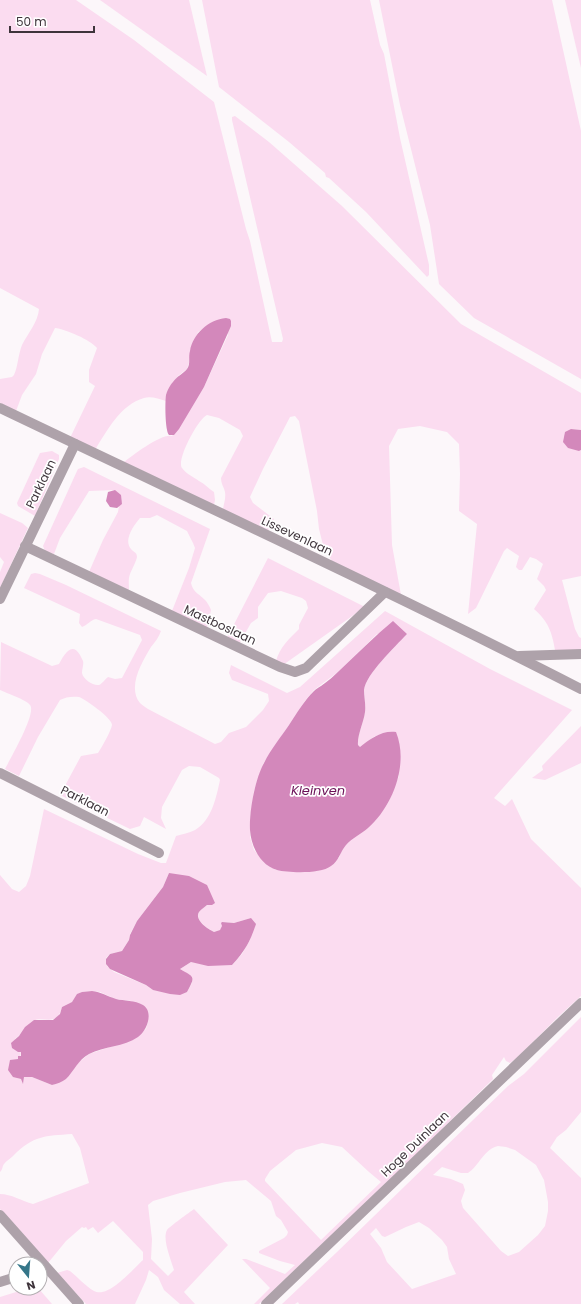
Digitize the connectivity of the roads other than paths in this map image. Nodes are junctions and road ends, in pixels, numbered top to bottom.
1 (0, 408) edge
2 (75, 444) junction
3 (25, 546) junction
4 (385, 592) junction
5 (0, 599) edge
6 (581, 654) edge
7 (517, 656) junction
8 (581, 689) edge
9 (0, 773) edge
10 (159, 853) dead end
11 (581, 1003) edge
12 (0, 1215) edge
13 (32, 1256) edge
14 (48, 1274) edge
15 (79, 1304) edge
16 (266, 1304) edge

1 - 2 street, Lissevenlaan
2 - 3 street, Parklaan
2 - 4 street, Lissevenlaan
3 - 4 street, Mastboslaan
3 - 5 street, Parklaan
4 - 7 street, Lissevenlaan
6 - 7 street
7 - 8 street, Lissevenlaan
9 - 10 street, Parklaan
11 - 16 street, Hoge Duinlaan
12 - 13 street
14 - 15 street

